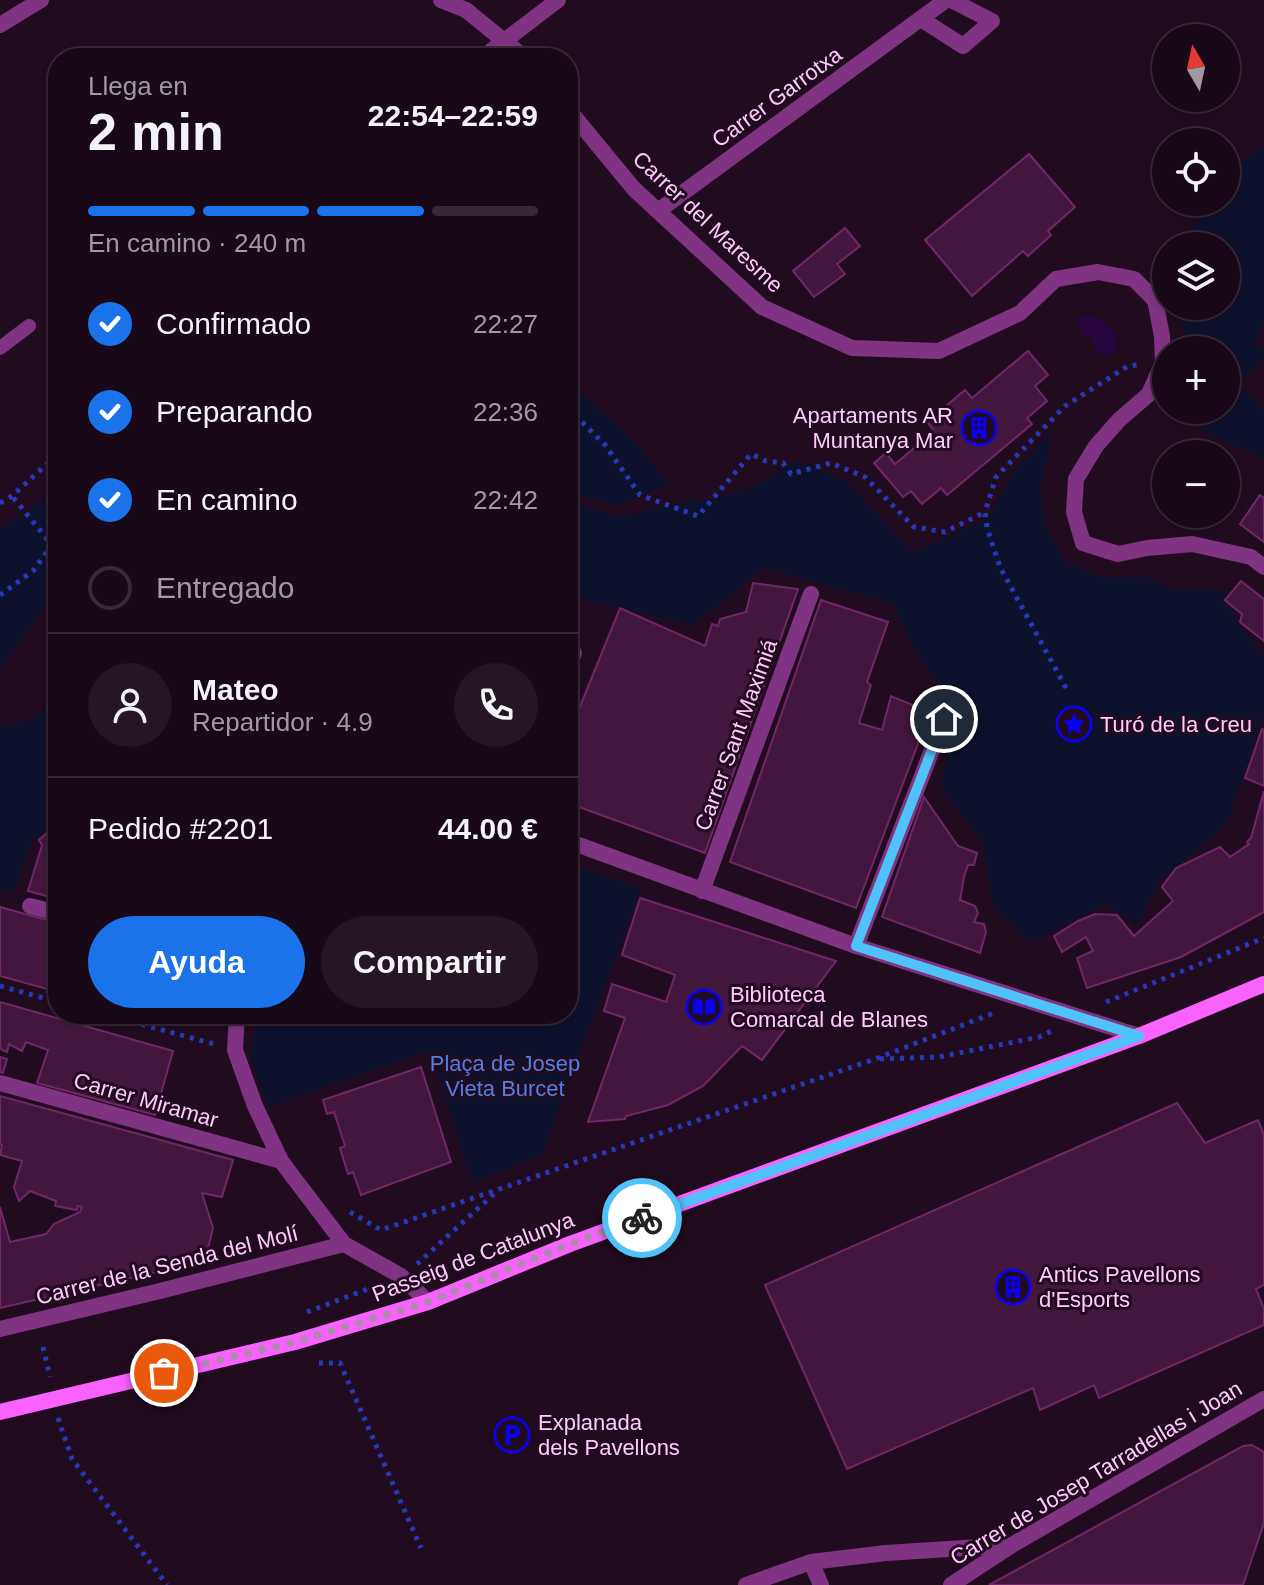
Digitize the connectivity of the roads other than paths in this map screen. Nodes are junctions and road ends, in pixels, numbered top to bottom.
1 (41, 0) edge
2 (441, 0) edge
3 (558, 0) edge
4 (949, 0) edge
5 (921, 19) junction
6 (0, 25) edge
7 (504, 40) junction
8 (494, 48) edge
9 (513, 48) edge
10 (578, 121) edge
11 (658, 211) junction
12 (29, 326) dead end
13 (0, 348) edge
14 (1264, 567) edge
15 (811, 594) dead end
16 (944, 719) dead end
17 (578, 845) edge
18 (702, 891) junction
19 (30, 906) dead end
20 (48, 910) edge
21 (856, 946) junction
22 (1264, 984) edge
23 (236, 1024) edge
24 (1139, 1036) junction
25 (0, 1083) edge
26 (281, 1161) junction
27 (344, 1244) junction
28 (428, 1302) junction
29 (0, 1329) edge
30 (1264, 1399) edge
31 (0, 1412) edge
32 (1012, 1545) junction
33 (811, 1562) junction
34 (746, 1585) edge
35 (821, 1585) edge
36 (951, 1585) edge

1 - 6 street
2 - 7 street
3 - 7 street
4 - 5 street, Carrer Garrotxa
4 - 5 street, Carrer Garrotxa
5 - 11 street, Carrer Garrotxa
7 - 8 street
7 - 9 street
10 - 11 street, Carrer del Maresme
11 - 14 street, Carrer del Maresme
12 - 13 lane
15 - 18 street, Carrer Sant Maximiá
16 - 21 street
17 - 18 street
18 - 21 street
19 - 20 street
21 - 24 street
22 - 24 street, Passeig de Catalunya
23 - 26 street
24 - 28 street, Passeig de Catalunya
25 - 26 street, Carrer Miramar
26 - 27 street
27 - 28 street
27 - 29 street, Carrer de la Senda del Molí
28 - 31 street, Passeig de Catalunya
30 - 32 street, Carrer de Josep Tarradellas i Joan
32 - 33 street
32 - 36 street, Carrer de Josep Tarradellas i Joan
33 - 34 street
33 - 35 street

